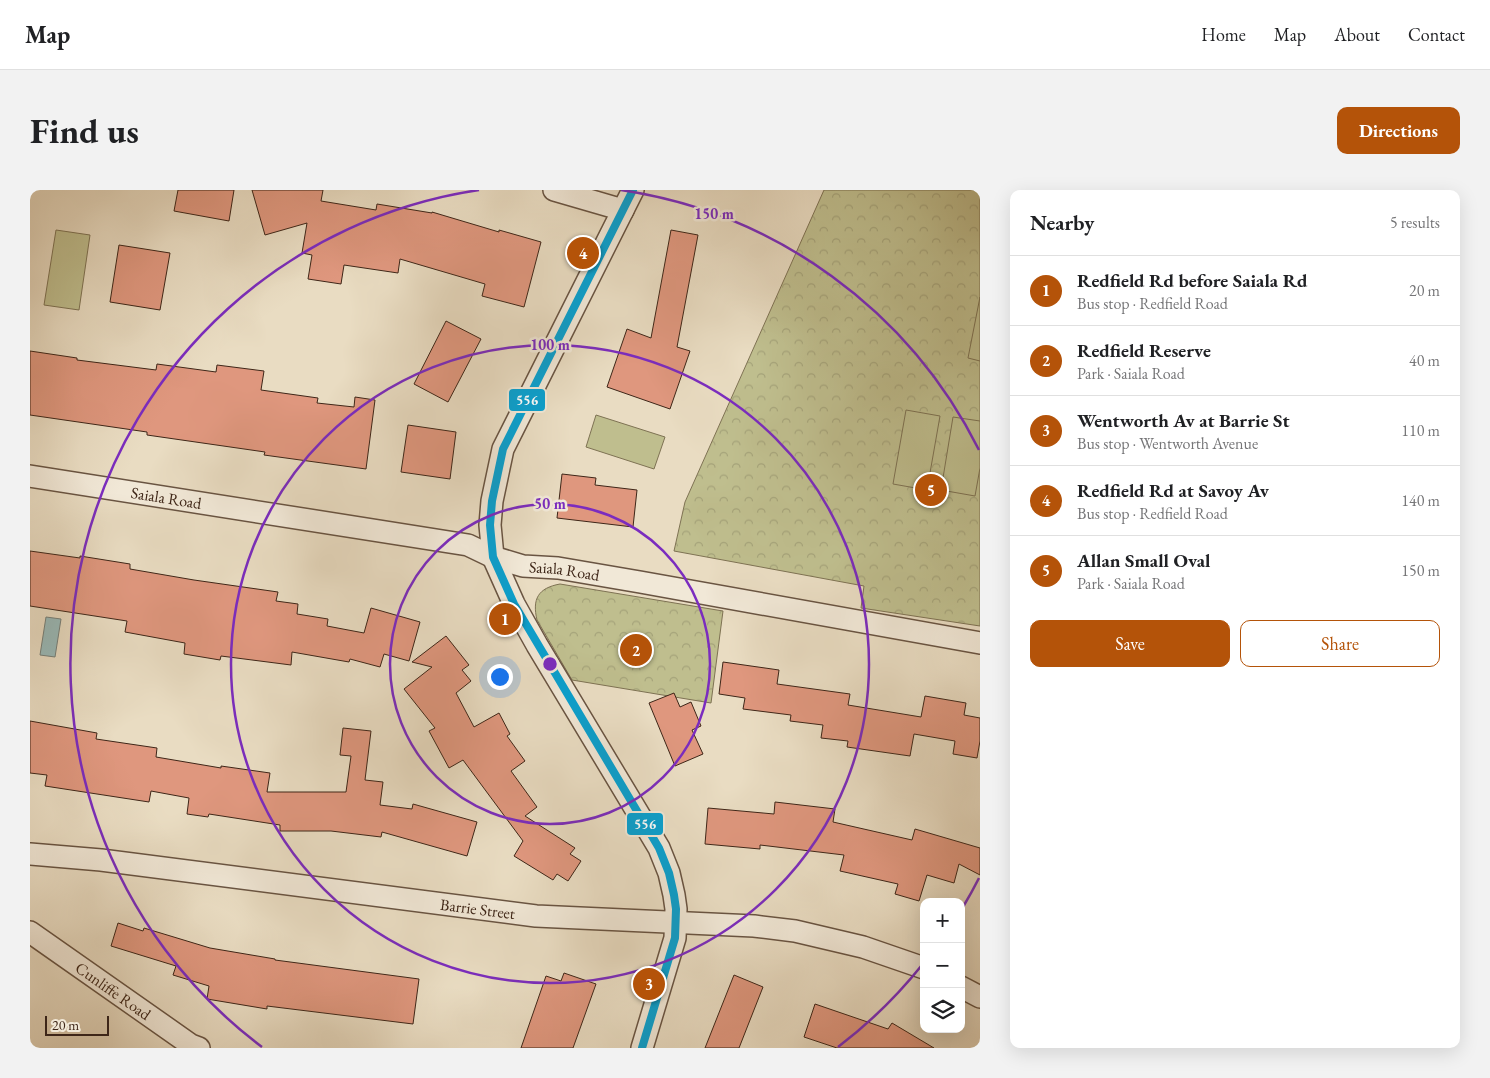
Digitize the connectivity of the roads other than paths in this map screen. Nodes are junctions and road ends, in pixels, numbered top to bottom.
1 (554, 190) edge
2 (633, 190) edge
3 (622, 210) junction
4 (30, 476) edge
5 (493, 557) junction
6 (980, 643) edge
7 (30, 854) edge
8 (676, 922) junction
9 (30, 932) edge
10 (920, 967) edge
11 (963, 988) edge
12 (980, 997) edge
13 (198, 1048) edge
14 (642, 1048) edge

1 - 3 street
2 - 3 street
3 - 5 street
4 - 5 street, Saiala Road
5 - 6 street, Saiala Road
5 - 8 street
7 - 8 street, Barrie Street
8 - 10 street, Barrie Street
8 - 14 street
9 - 13 street, Cunliffe Road
11 - 12 street

